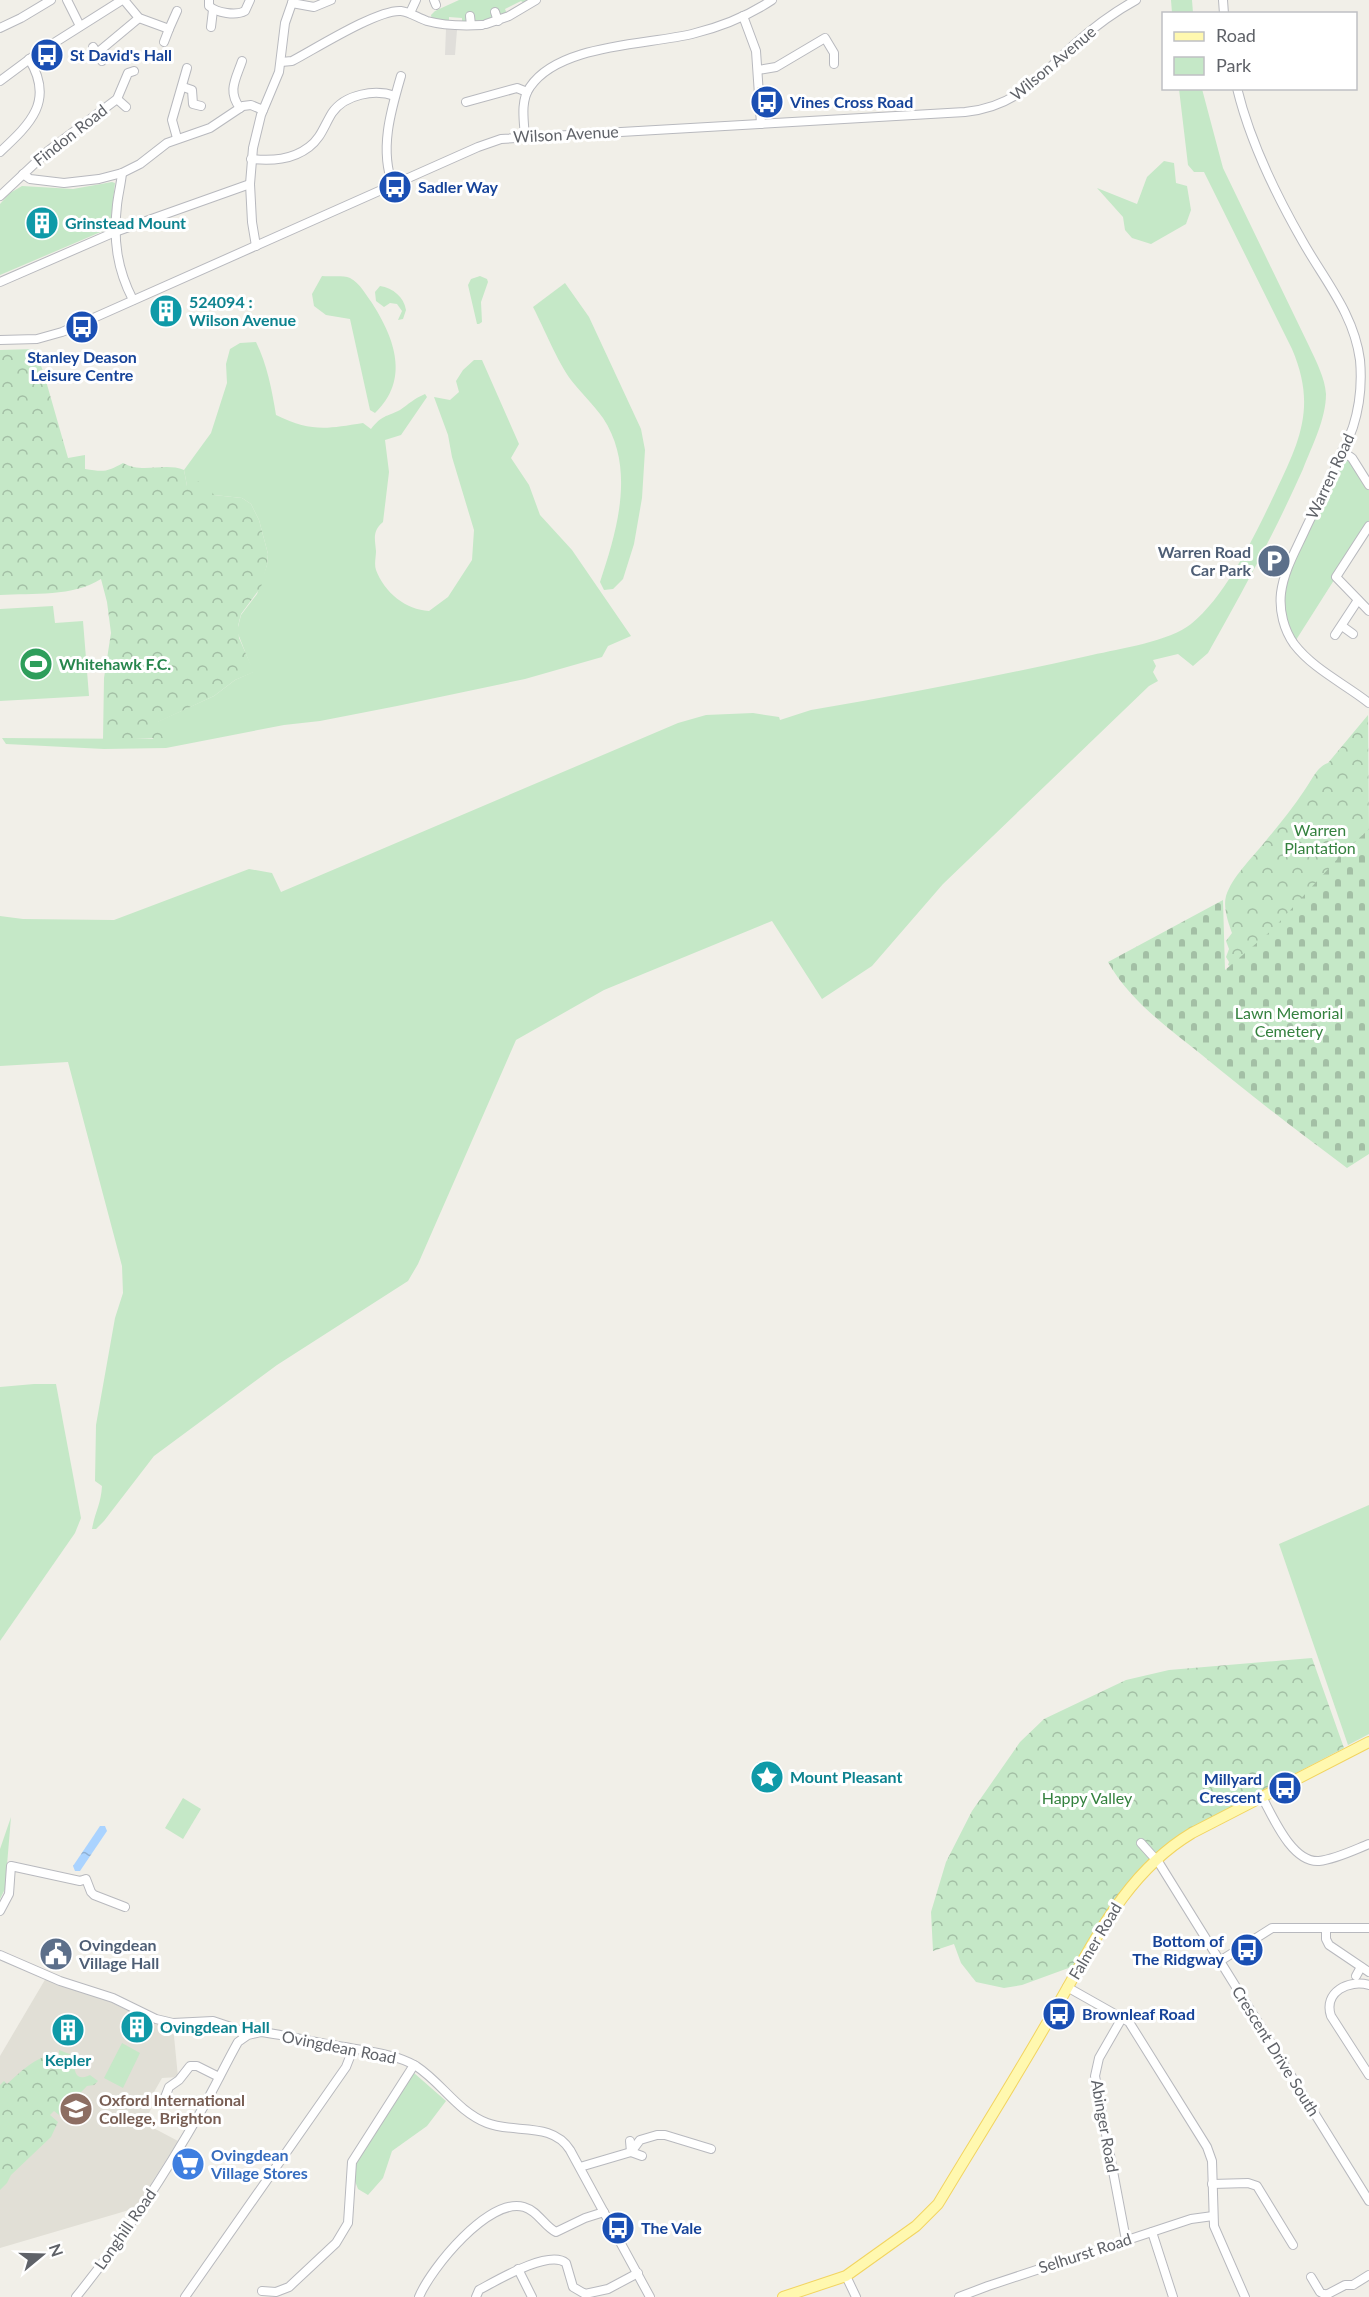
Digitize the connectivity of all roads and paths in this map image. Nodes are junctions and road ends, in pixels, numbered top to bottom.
1 (51, 0) edge
2 (67, 0) edge
3 (123, 0) edge
4 (209, 0) edge
5 (250, 0) edge
6 (331, 0) edge
7 (416, 0) edge
8 (537, 0) edge
9 (772, 0) edge
10 (1136, 0) edge
11 (292, 1) edge
12 (213, 10) junction
13 (177, 11) dead end
14 (410, 13) junction
15 (3, 14) dead end
16 (743, 16) junction
17 (139, 18) junction
18 (3, 26) edge
19 (81, 26) junction
20 (211, 27) dead end
21 (169, 28) junction
22 (164, 42) dead end
23 (29, 59) junction
24 (242, 61) dead end
25 (102, 62) dead end
26 (281, 62) junction
27 (834, 64) dead end
28 (187, 68) dead end
29 (758, 70) junction
30 (134, 71) dead end
31 (401, 74) dead end
32 (0, 81) edge
33 (183, 87) junction
34 (1238, 90) edge
35 (527, 92) junction
36 (395, 96) junction
37 (471, 98) dead end
38 (117, 99) junction
39 (201, 106) dead end
40 (126, 107) dead end
41 (240, 108) junction
42 (263, 110) junction
43 (761, 124) junction
44 (525, 136) junction
45 (177, 138) junction
46 (0, 152) edge
47 (251, 159) junction
48 (122, 173) junction
49 (23, 174) junction
50 (250, 184) junction
51 (393, 184) junction
52 (0, 196) edge
53 (116, 232) junction
54 (256, 246) junction
55 (0, 282) edge
56 (133, 300) junction
57 (0, 340) edge
58 (1342, 452) junction
59 (1369, 485) edge
60 (1369, 526) edge
61 (1358, 600) junction
62 (1369, 611) edge
63 (1342, 626) junction
64 (1350, 634) dead end
65 (1335, 635) dead end
66 (1369, 703) edge
67 (1369, 1742) edge
68 (1262, 1797) junction
69 (1141, 1843) dead end
70 (1369, 1844) edge
71 (1156, 1860) junction
72 (125, 1907) dead end
73 (0, 1911) edge
74 (1369, 1928) edge
75 (1326, 1929) junction
76 (0, 1955) edge
77 (1220, 1961) junction
78 (1365, 1970) edge
79 (1356, 1976) dead end
80 (1369, 1985) edge
81 (1067, 1987) junction
82 (1122, 2018) junction
83 (245, 2036) junction
84 (353, 2049) junction
85 (414, 2065) junction
86 (1369, 2075) edge
87 (219, 2078) junction
88 (164, 2100) dead end
89 (630, 2141) dead end
90 (711, 2149) dead end
91 (631, 2152) junction
92 (642, 2156) dead end
93 (580, 2167) junction
94 (1212, 2184) junction
95 (1369, 2200) edge
96 (604, 2212) junction
97 (1213, 2216) junction
98 (1152, 2232) junction
99 (1126, 2240) junction
100 (1293, 2245) dead end
101 (518, 2269) junction
102 (638, 2273) junction
103 (1369, 2275) edge
104 (846, 2276) junction
105 (1311, 2277) dead end
106 (262, 2291) dead end
107 (76, 2297) edge
108 (185, 2297) edge
109 (419, 2297) edge
110 (476, 2297) edge
111 (532, 2297) edge
112 (650, 2297) edge
113 (783, 2297) edge
114 (856, 2297) edge
115 (959, 2297) edge
116 (1173, 2297) edge
117 (1245, 2297) edge

1 - 18 street
2 - 19 street
3 - 17 street
3 - 19 street
4 - 12 street
5 - 12 street
6 - 11 street
7 - 14 street
8 - 14 street
9 - 16 street
10 - 43 street, Wilson Avenue
11 - 26 street
12 - 20 street
13 - 21 street
14 - 26 street
15 - 18 street
16 - 29 street
16 - 35 street
17 - 21 street
17 - 25 street
19 - 23 street
21 - 22 street
23 - 32 street
23 - 46 street
24 - 41 street
26 - 42 street
27 - 29 street
28 - 33 street
29 - 43 street
30 - 38 street, Findon Road
31 - 36 street
33 - 39 street
33 - 45 street
34 - 58 street, Warren Road
35 - 37 street
35 - 44 street
36 - 47 street
36 - 51 street
38 - 40 street
38 - 49 street, Findon Road
41 - 42 street
41 - 45 street
42 - 47 street
43 - 44 street, Wilson Avenue
44 - 51 street, Wilson Avenue
45 - 48 street
47 - 50 street
48 - 49 street
48 - 53 street
49 - 52 street, Findon Road
50 - 53 street
50 - 54 street
51 - 54 street, Wilson Avenue
53 - 55 street
53 - 56 street
54 - 56 street, Wilson Avenue
56 - 57 street, Wilson Avenue
58 - 59 street
58 - 66 street, Warren Road
60 - 61 street
61 - 62 street
61 - 63 street
63 - 64 street
63 - 65 street
67 - 68 main road, Falmer Road
68 - 70 street
68 - 71 main road, Falmer Road
69 - 71 street, Crescent Drive South
71 - 77 street, Crescent Drive South
71 - 81 main road, Falmer Road
72 - 73 street
74 - 75 street
75 - 77 street
75 - 78 street
76 - 83 street, Ovingdean Road
77 - 95 street, Crescent Drive South
78 - 79 street
80 - 86 street
81 - 82 street
81 - 104 main road, Falmer Road
82 - 94 street
82 - 99 street, Abinger Road
83 - 84 street, Ovingdean Road
83 - 87 street, Longhill Road
84 - 85 street, Ovingdean Road
84 - 108 street
85 - 93 street, Ovingdean Road
85 - 106 street
87 - 88 street
87 - 107 street, Longhill Road
89 - 91 street
90 - 91 street
91 - 92 street
91 - 93 street
93 - 96 street, Ovingdean Road
94 - 97 street
94 - 100 street
96 - 102 street, Ovingdean Road
96 - 109 street
97 - 98 street, Selhurst Road
97 - 117 street
98 - 99 street, Selhurst Road
98 - 116 street
99 - 115 street, Selhurst Road
101 - 102 street
101 - 110 street
101 - 111 street
102 - 112 street, Ovingdean Road
103 - 105 street
104 - 113 main road, Falmer Road
104 - 114 street

